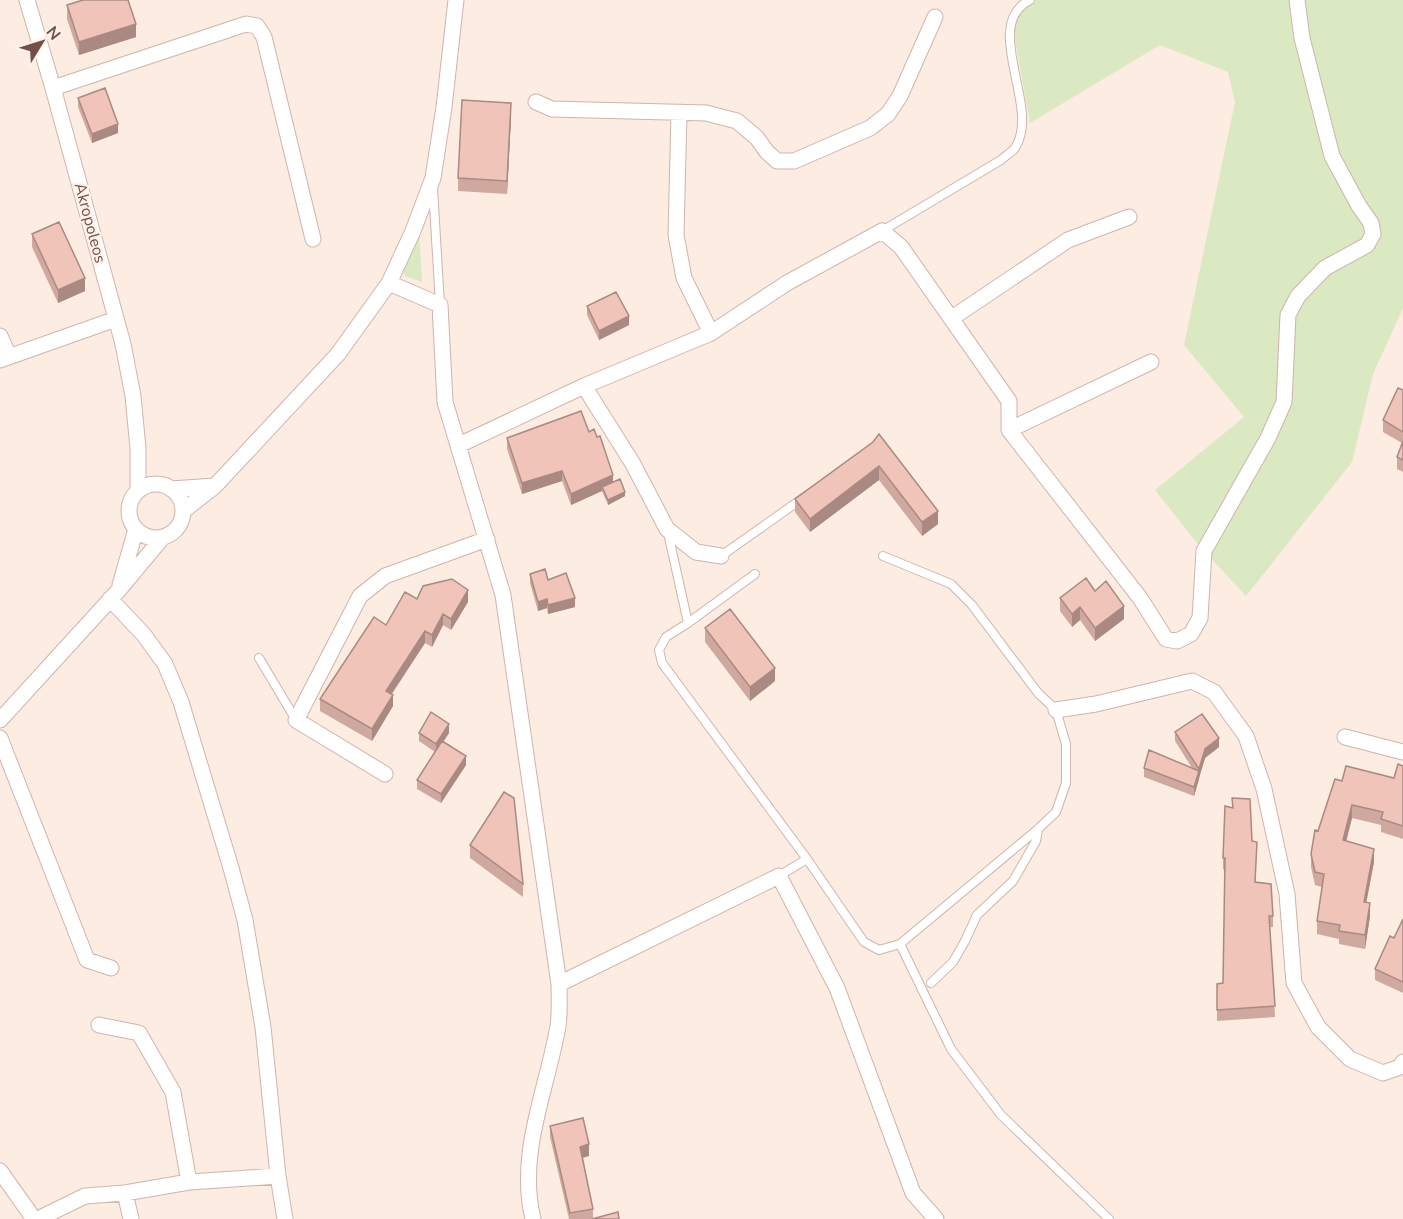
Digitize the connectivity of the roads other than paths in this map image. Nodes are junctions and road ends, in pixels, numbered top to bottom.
1 (27, 0) edge
2 (456, 0) edge
3 (1030, 0) edge
4 (1297, 0) edge
5 (935, 17) dead end
6 (53, 88) junction
7 (536, 102) dead end
8 (679, 112) junction
9 (433, 178) junction
10 (1129, 217) dead end
11 (882, 231) junction
12 (313, 239) dead end
13 (389, 283) junction
14 (440, 305) junction
15 (951, 318) junction
16 (116, 319) junction
17 (711, 333) junction
18 (0, 336) edge
19 (5, 358) edge
20 (1150, 362) dead end
21 (584, 386) junction
22 (1009, 430) junction
23 (459, 445) junction
24 (138, 448) junction
25 (154, 484) junction
26 (215, 486) junction
27 (171, 489) junction
28 (814, 490) edge
29 (138, 491) junction
30 (183, 511) junction
31 (136, 529) junction
32 (667, 529) junction
33 (163, 537) junction
34 (487, 539) junction
35 (721, 556) joint
36 (883, 556) dead end
37 (755, 574) dead end
38 (114, 595) junction
39 (688, 623) junction
40 (260, 658) dead end
41 (1056, 710) junction
42 (0, 720) edge
43 (296, 720) junction
44 (1345, 737) dead end
45 (0, 738) edge
46 (1403, 752) edge
47 (385, 774) dead end
48 (1038, 829) junction
49 (807, 859) junction
50 (779, 876) junction
51 (900, 944) junction
52 (111, 968) dead end
53 (931, 982) dead end
54 (559, 984) junction
55 (99, 1025) dead end
56 (1403, 1062) edge
57 (0, 1171) edge
58 (278, 1176) junction
59 (189, 1182) junction
60 (125, 1193) junction
61 (36, 1219) edge
62 (131, 1219) edge
63 (285, 1219) edge
64 (533, 1219) edge
65 (936, 1219) edge
66 (1109, 1219) edge

1 - 6 street, Akropoleos
2 - 9 street
3 - 11 lane
4 - 22 street
5 - 8 street
6 - 12 street
6 - 16 street, Akropoleos
7 - 8 street
8 - 17 street
9 - 13 street
9 - 14 lane
10 - 15 street
11 - 15 street
11 - 17 street
13 - 14 street
13 - 26 street
14 - 23 street
15 - 22 street
16 - 19 street
16 - 24 street, Akropoleos
17 - 21 street
18 - 19 street
20 - 22 street
21 - 23 street
21 - 32 street
23 - 34 street
24 - 25 street
24 - 29 street
25 - 27 street
25 - 29 street
26 - 27 street
26 - 30 street
27 - 30 street
28 - 35 lane
29 - 31 street
30 - 33 street
31 - 33 street
31 - 38 street
32 - 35 street
32 - 39 lane
33 - 38 street
34 - 43 street
34 - 54 street
36 - 41 lane
37 - 39 lane
38 - 42 street
38 - 58 street
39 - 49 lane
40 - 43 lane
41 - 48 lane
41 - 56 street
43 - 47 street
44 - 46 street
45 - 52 street
48 - 51 lane
48 - 53 lane
49 - 50 lane
49 - 51 lane
50 - 54 street
50 - 65 street
51 - 66 lane
54 - 64 street
55 - 59 street
57 - 61 street
58 - 59 street
58 - 63 street
59 - 60 street
60 - 61 street
60 - 62 street

